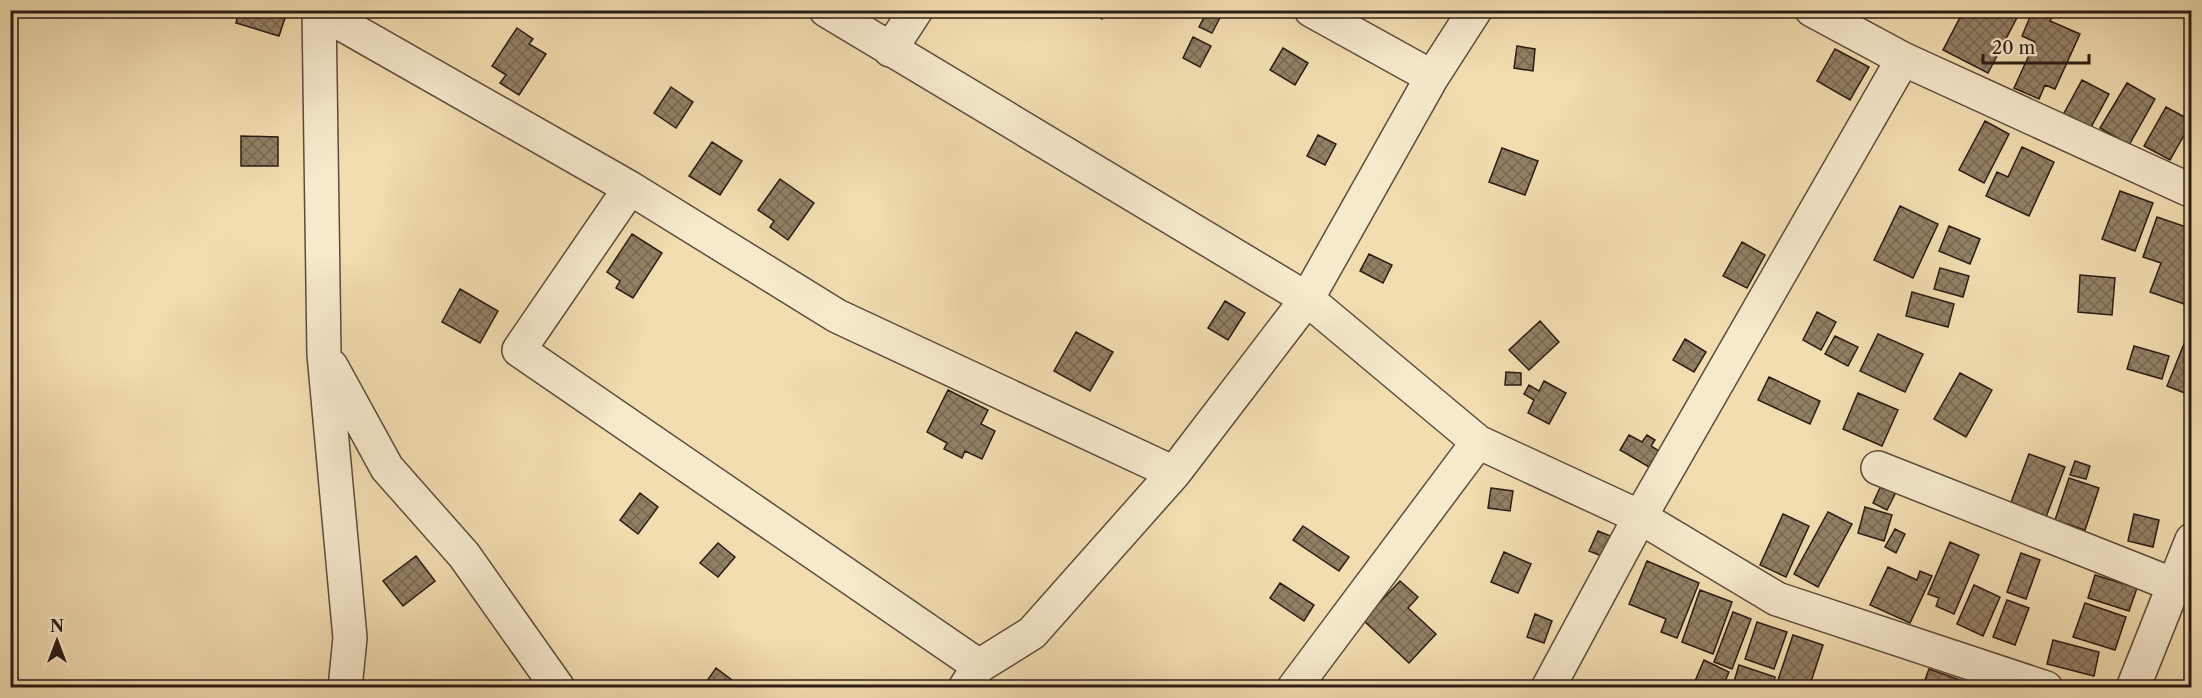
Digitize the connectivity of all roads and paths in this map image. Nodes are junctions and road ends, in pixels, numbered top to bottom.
1 (826, 10) edge
2 (915, 10) edge
3 (1311, 10) edge
4 (1475, 10) edge
5 (1812, 10) edge
6 (319, 11) edge
7 (891, 50) junction
8 (1903, 59) junction
9 (1432, 77) junction
10 (630, 188) junction
11 (2192, 191) edge
12 (1307, 299) junction
13 (324, 354) junction
14 (1478, 442) junction
15 (1878, 468) dead end
16 (1174, 473) junction
17 (1640, 517) junction
18 (2192, 540) edge
19 (2178, 598) edge
20 (972, 677) edge
21 (345, 687) edge
22 (558, 687) edge
23 (1294, 687) edge
24 (1548, 687) edge
25 (2046, 687) edge
26 (2133, 687) edge

1 - 7 street
2 - 7 street
3 - 9 street
4 - 9 street
5 - 8 street
6 - 10 street
6 - 13 street
7 - 12 street
8 - 11 street
8 - 17 street
9 - 12 street
10 - 16 street
10 - 20 street
12 - 14 street
12 - 16 street
13 - 21 street
13 - 22 street
14 - 17 street
14 - 23 street
15 - 19 street
16 - 20 street
17 - 24 street
17 - 25 street
18 - 19 street
19 - 26 street

